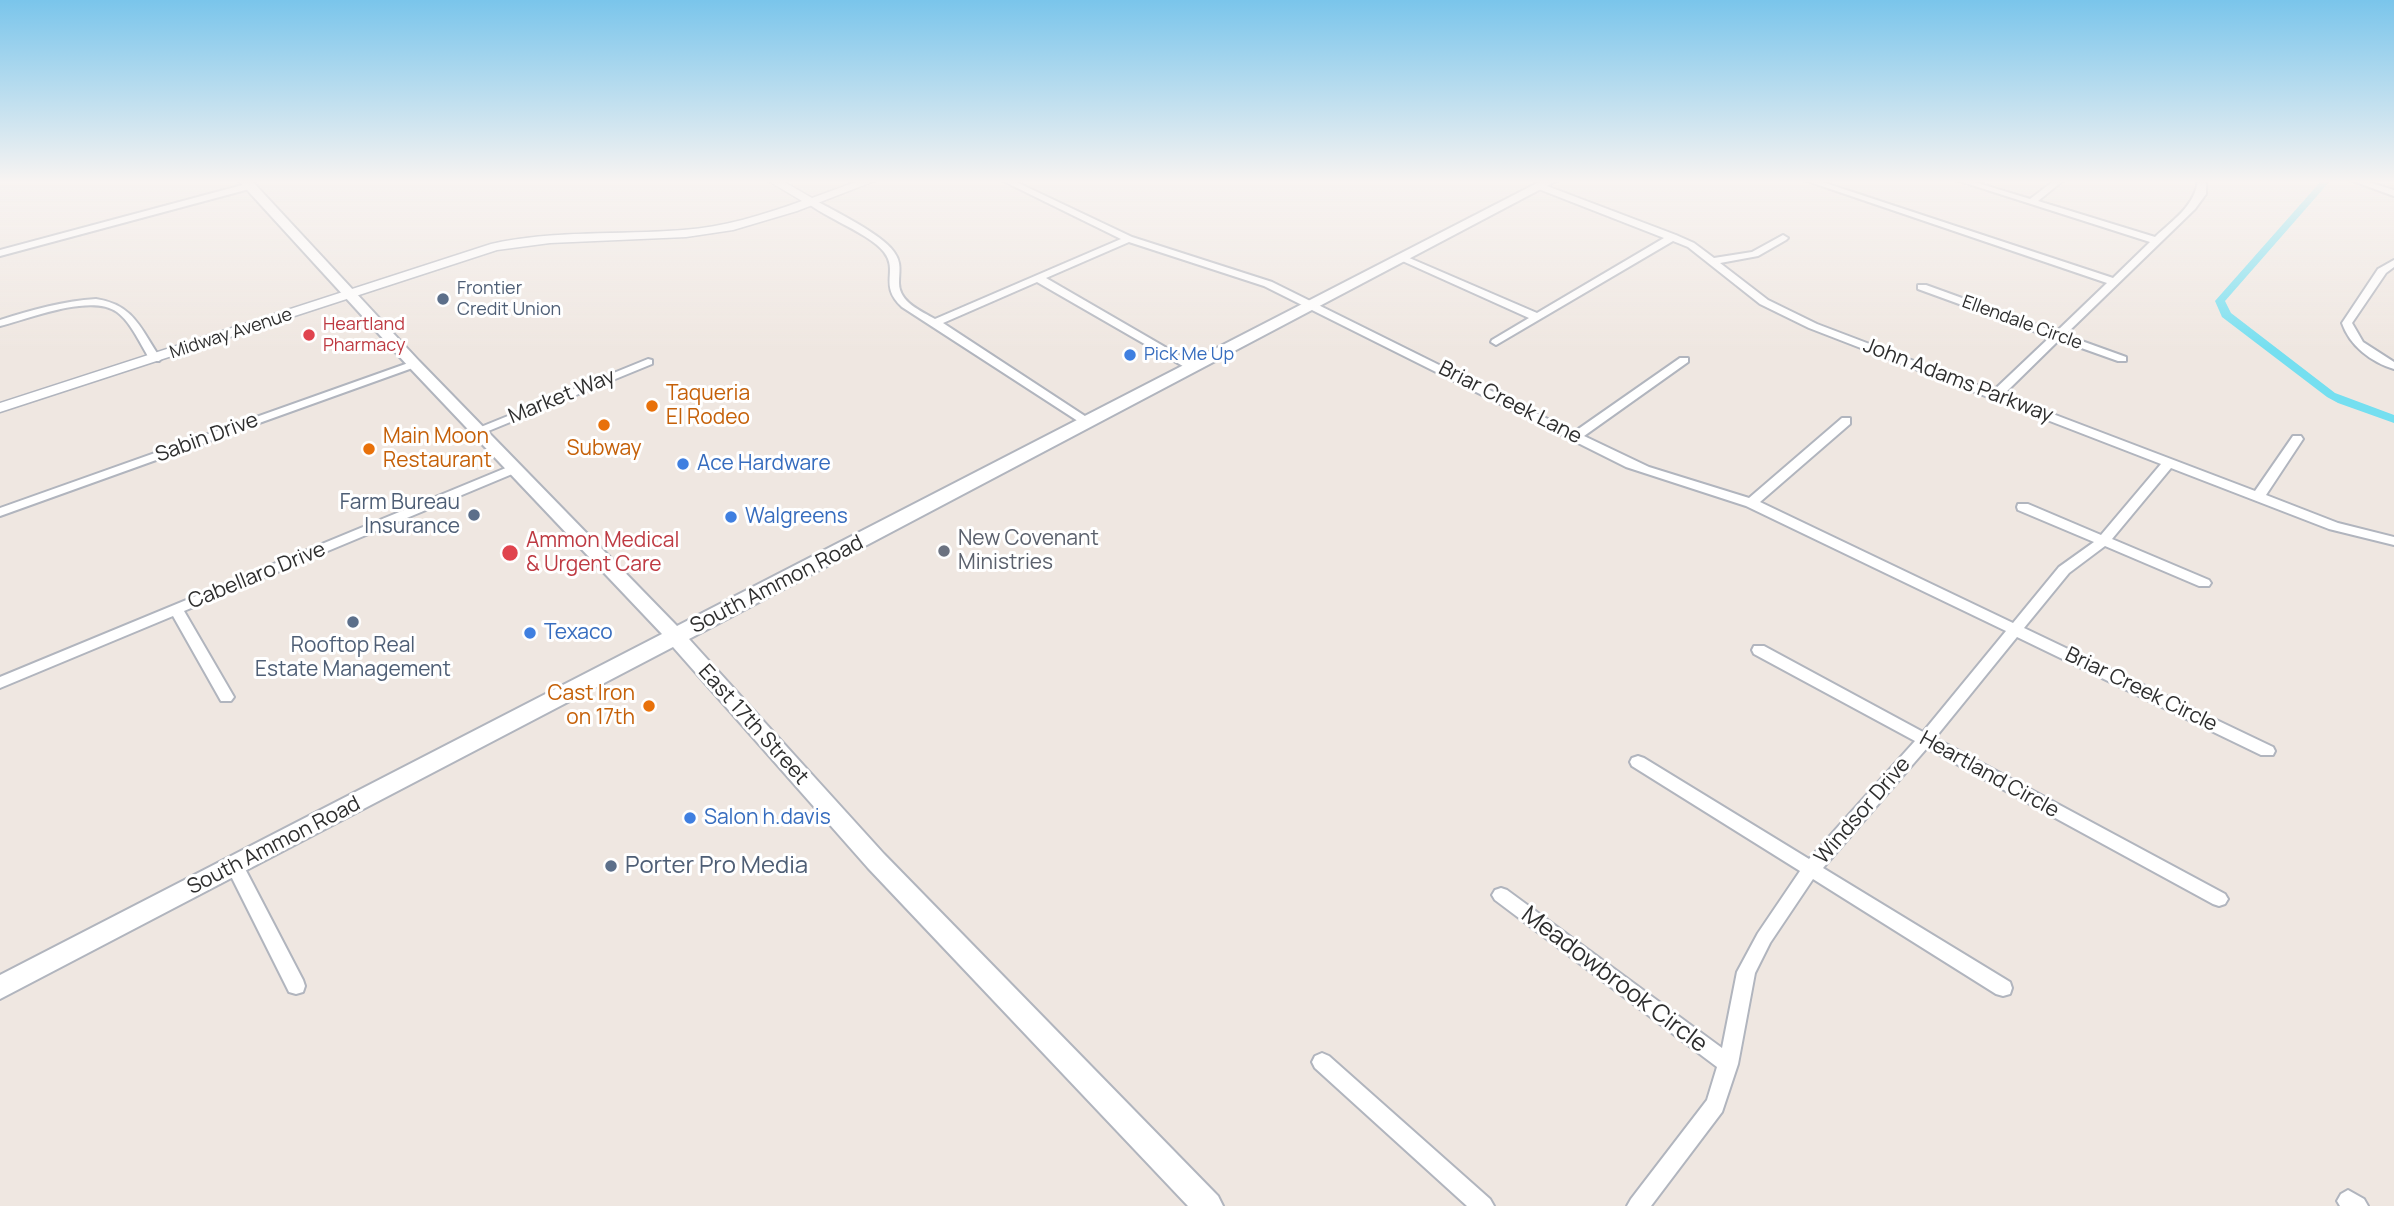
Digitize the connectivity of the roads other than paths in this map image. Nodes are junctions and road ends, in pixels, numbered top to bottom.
1 (59, 236) edge
2 (296, 236) edge
3 (565, 236) edge
4 (869, 236) edge
5 (1123, 236) edge
6 (1446, 236) edge
7 (1978, 236) edge
8 (2141, 236) edge
9 (2161, 236) edge
10 (1674, 237) joint
11 (1783, 237) dead end
12 (1129, 239) junction
13 (2156, 241) junction
14 (0, 253) edge
15 (1403, 259) junction
16 (1715, 261) junction
17 (2394, 263) edge
18 (1038, 278) junction
19 (2113, 281) junction
20 (1922, 287) dead end
21 (350, 295) junction
22 (1313, 305) junction
23 (1538, 318) junction
24 (0, 323) edge
25 (935, 323) junction
26 (2058, 336) junction
27 (1496, 342) dead end
28 (155, 359) junction
29 (2122, 359) dead end
30 (1684, 360) dead end
31 (648, 362) dead end
32 (414, 364) junction
33 (2394, 366) edge
34 (1192, 367) junction
35 (1996, 396) junction
36 (0, 408) edge
37 (1846, 421) dead end
38 (1088, 422) junction
39 (477, 430) junction
40 (1576, 436) junction
41 (2297, 439) dead end
42 (2168, 463) junction
43 (513, 469) junction
44 (2258, 497) junction
45 (1751, 503) junction
46 (2023, 506) dead end
47 (0, 512) edge
48 (2103, 541) junction
49 (2394, 541) edge
50 (2204, 583) dead end
51 (176, 609) junction
52 (2015, 630) junction
53 (676, 637) junction
54 (1759, 650) dead end
55 (0, 683) edge
56 (226, 697) dead end
57 (1925, 740) junction
58 (2267, 751) dead end
59 (1638, 762) dead end
60 (235, 866) junction
61 (1811, 869) junction
62 (1501, 895) dead end
63 (2219, 899) dead end
64 (296, 986) dead end
65 (0, 988) edge
66 (2003, 988) dead end
67 (1322, 1062) dead end
68 (1728, 1064) junction
69 (1208, 1206) edge
70 (1483, 1206) edge
71 (1638, 1206) edge

1 - 14 street
2 - 21 main road, East 17th Street
3 - 21 street, Midway Avenue
4 - 25 street
5 - 12 street, Briar Creek Lane
6 - 15 main road, South Ammon Road
7 - 19 street
8 - 13 street
9 - 13 street
10 - 16 street, John Adams Parkway
10 - 23 street
11 - 16 street
12 - 18 street
12 - 22 street, Briar Creek Lane
13 - 19 street
15 - 22 main road, South Ammon Road
15 - 23 street
16 - 35 street, John Adams Parkway
17 - 33 street
18 - 25 street
18 - 34 street
19 - 26 street
20 - 26 street, Ellendale Circle
21 - 28 street, Midway Avenue
21 - 32 main road, East 17th Street
22 - 34 main road, South Ammon Road
22 - 40 street, Briar Creek Lane
23 - 27 street
24 - 28 street
25 - 38 street
26 - 29 street, Ellendale Circle
26 - 35 street
28 - 36 street, Midway Avenue
30 - 40 street
31 - 39 street, Market Way
32 - 39 main road, East 17th Street
32 - 47 street, Sabin Drive
34 - 38 main road, South Ammon Road
35 - 42 street, John Adams Parkway
37 - 45 street
38 - 53 main road, South Ammon Road
39 - 43 main road, East 17th Street
40 - 45 street, Briar Creek Lane
41 - 44 street
42 - 44 street, John Adams Parkway
42 - 48 street, Windsor Drive
43 - 51 street, Cabellaro Drive
43 - 53 main road, East 17th Street
44 - 49 street, John Adams Parkway
45 - 52 street, Briar Creek Lane
46 - 48 street
48 - 50 street
48 - 52 street, Windsor Drive
51 - 55 street, Cabellaro Drive
51 - 56 street
52 - 57 street, Windsor Drive
52 - 58 street, Briar Creek Circle
53 - 60 main road, South Ammon Road
53 - 69 main road, East 17th Street
54 - 57 street, Heartland Circle
57 - 61 street, Windsor Drive
57 - 63 street, Heartland Circle
59 - 61 street
60 - 64 street
60 - 65 main road, South Ammon Road
61 - 66 street
61 - 68 street, Windsor Drive
62 - 68 street, Meadowbrook Circle
67 - 70 street
68 - 71 street, Windsor Drive

